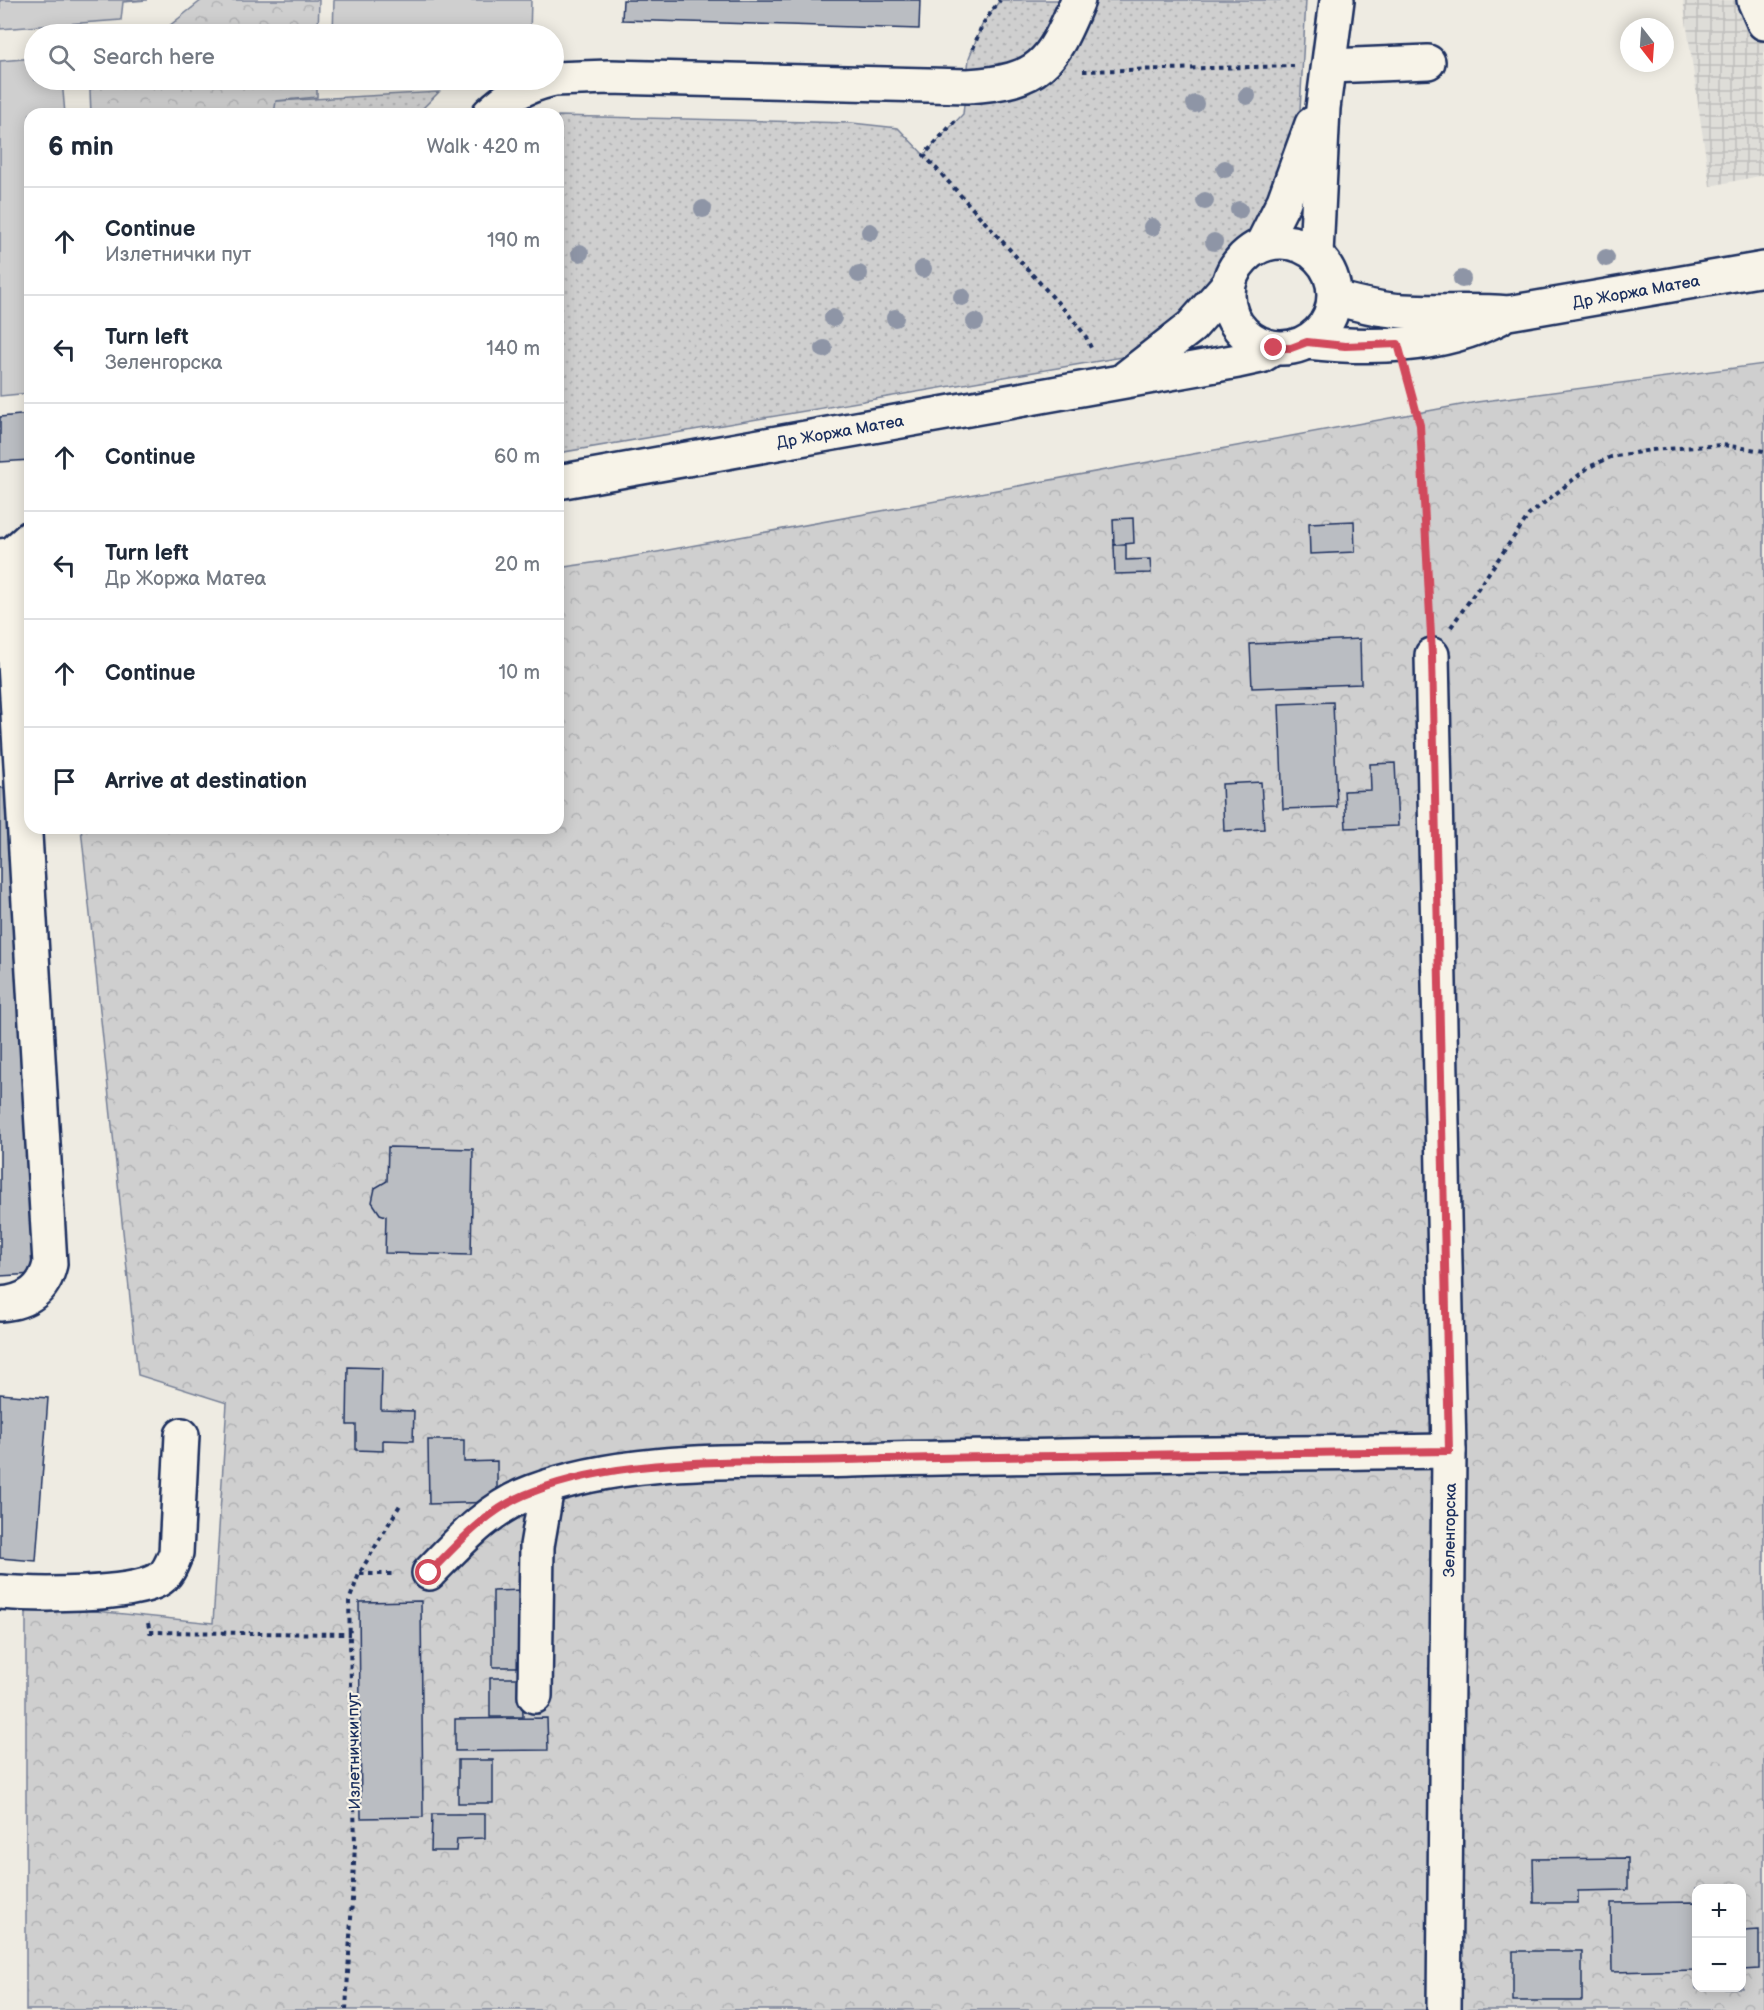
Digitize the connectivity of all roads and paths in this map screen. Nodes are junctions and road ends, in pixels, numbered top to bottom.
1 (999, 0) edge
2 (1078, 0) edge
3 (1337, 0) edge
4 (1754, 0) edge
5 (1764, 23) edge
6 (1428, 62) dead end
7 (1317, 66) junction
8 (1032, 72) junction
9 (564, 79) edge
10 (968, 86) junction
11 (520, 90) edge
12 (495, 108) edge
13 (1323, 108) junction
14 (1262, 245) junction
15 (1316, 254) junction
16 (1764, 268) edge
17 (1227, 286) junction
18 (1335, 298) junction
19 (1508, 313) junction
20 (1307, 342) junction
21 (1398, 344) junction
22 (1274, 348) junction
23 (1093, 356) dead end
24 (1123, 381) junction
25 (1764, 451) edge
26 (564, 481) edge
27 (18, 551) edge
28 (1432, 655) junction
29 (10, 743) edge
30 (0, 1304) edge
31 (182, 1436) dead end
32 (1449, 1451) junction
33 (547, 1487) junction
34 (400, 1505) dead end
35 (429, 1573) dead end
36 (0, 1593) edge
37 (150, 1623) dead end
38 (350, 1634) junction
39 (535, 1696) dead end
40 (346, 2010) edge
41 (1444, 2010) edge

1 - 10 path
2 - 8 street
3 - 7 street
4 - 5 street
6 - 7 street
7 - 8 path
7 - 13 street
8 - 10 street
9 - 10 street
10 - 23 path
11 - 12 street
13 - 14 street
13 - 15 street
14 - 15 street
14 - 17 street
15 - 18 street
16 - 19 street, Др Жоржа Матеа
17 - 22 street
17 - 24 street, Др Жоржа Матеа
18 - 19 street, Др Жоржа Матеа
18 - 20 street
19 - 21 street, Др Жоржа Матеа
20 - 21 street, Др Жоржа Матеа
20 - 22 street
21 - 28 path
22 - 24 street, Др Жоржа Матеа
24 - 26 street, Др Жоржа Матеа
25 - 28 path
27 - 29 street
28 - 32 street, Зеленгорска
29 - 30 street
31 - 36 street
32 - 33 street
32 - 41 street, Зеленгорска
33 - 35 street
33 - 39 street
34 - 38 path, Излетнички пут
37 - 38 path
38 - 40 path, Излетнички пут

